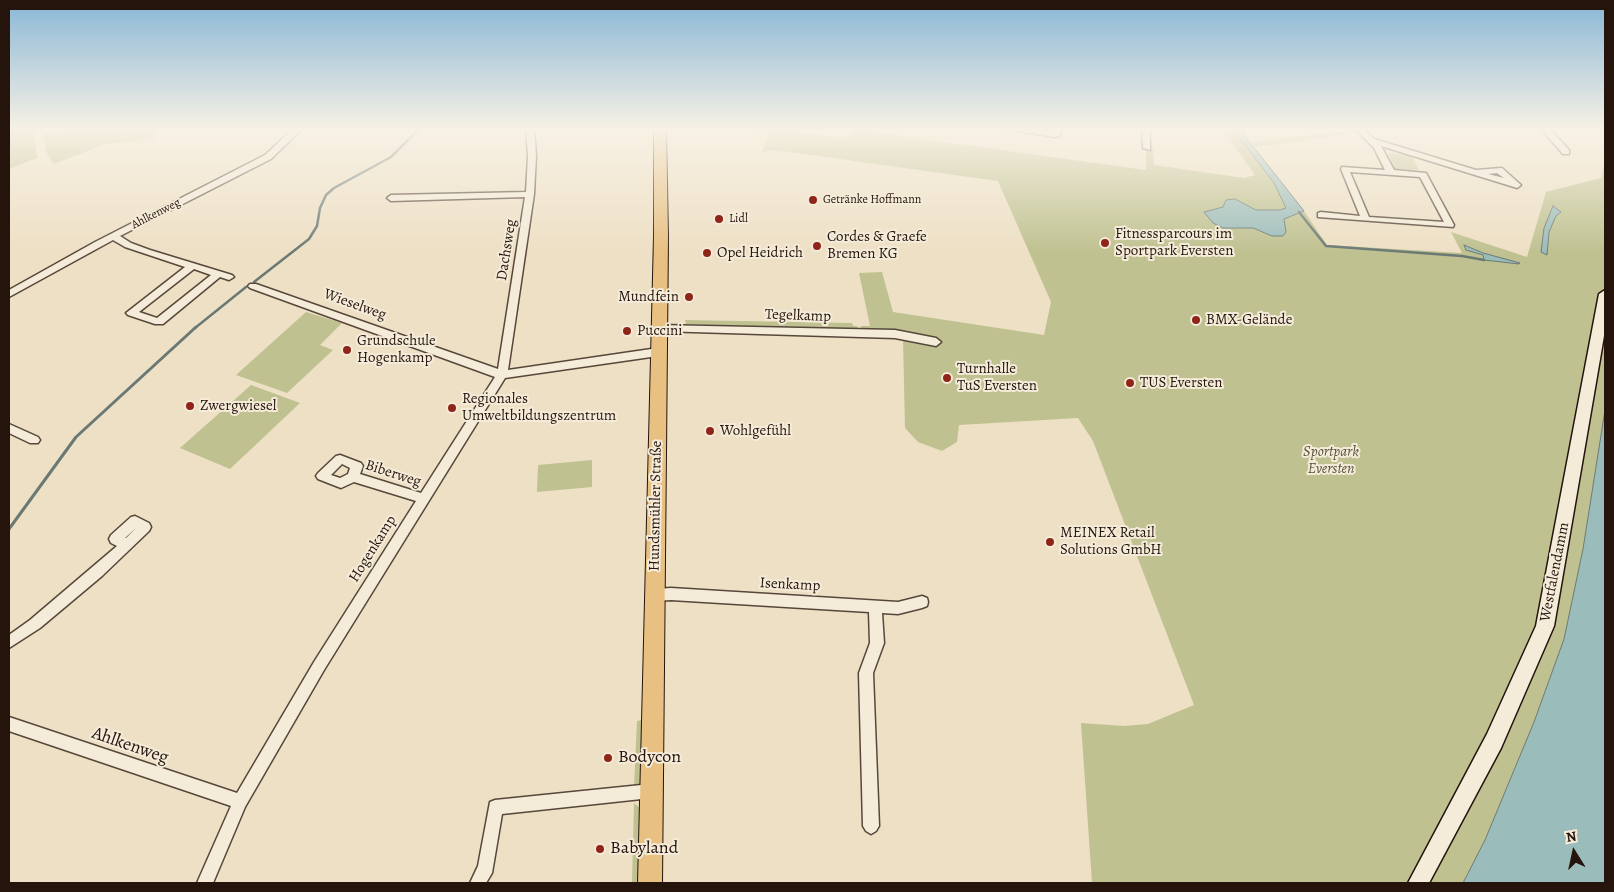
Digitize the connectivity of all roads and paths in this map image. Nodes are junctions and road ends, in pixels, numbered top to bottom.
1 (243, 170) edge
2 (531, 170) edge
3 (661, 170) edge
4 (1345, 170) edge
5 (1355, 170) edge
6 (1468, 170) edge
7 (1391, 172) joint
8 (1476, 172) dead end
9 (530, 194) junction
10 (391, 198) dead end
11 (1321, 215) dead end
12 (1366, 219) junction
13 (114, 236) junction
14 (192, 266) junction
15 (218, 274) junction
16 (229, 278) dead end
17 (253, 286) dead end
18 (9, 294) edge
19 (1605, 294) edge
20 (659, 328) junction
21 (936, 342) dead end
22 (658, 352) junction
23 (502, 375) junction
24 (9, 428) edge
25 (34, 440) dead end
26 (353, 477) dead end
27 (424, 499) junction
28 (127, 545) dead end
29 (655, 595) junction
30 (922, 602) dead end
31 (874, 607) junction
32 (9, 642) edge
33 (9, 724) edge
34 (651, 791) junction
35 (240, 802) junction
36 (870, 826) dead end
37 (205, 883) edge
38 (478, 883) edge
39 (650, 883) edge
40 (1418, 883) edge

1 - 13 street, Ahlkenweg
2 - 9 street, Dachsweg
3 - 20 main road, Hundsmühler Straße
4 - 12 street
5 - 7 street
6 - 8 street
7 - 12 street
9 - 10 street
9 - 23 street, Dachsweg
11 - 12 street
13 - 14 street
13 - 18 street, Ahlkenweg
14 - 15 street
14 - 15 street
15 - 16 street
17 - 23 street, Wieselweg
19 - 40 street, Westfalendamm
20 - 21 street, Tegelkamp
20 - 22 main road, Hundsmühler Straße
22 - 23 street
22 - 29 main road, Hundsmühler Straße
23 - 27 street, Hogenkamp
24 - 25 street
26 - 27 street, Biberweg
27 - 35 street, Hogenkamp
28 - 32 street
29 - 31 street, Isenkamp
29 - 34 main road, Hundsmühler Straße
30 - 31 street, Isenkamp
31 - 36 street
33 - 35 street, Ahlkenweg
34 - 38 street
34 - 39 main road, Hundsmühler Straße
35 - 37 street, Hogenkamp

